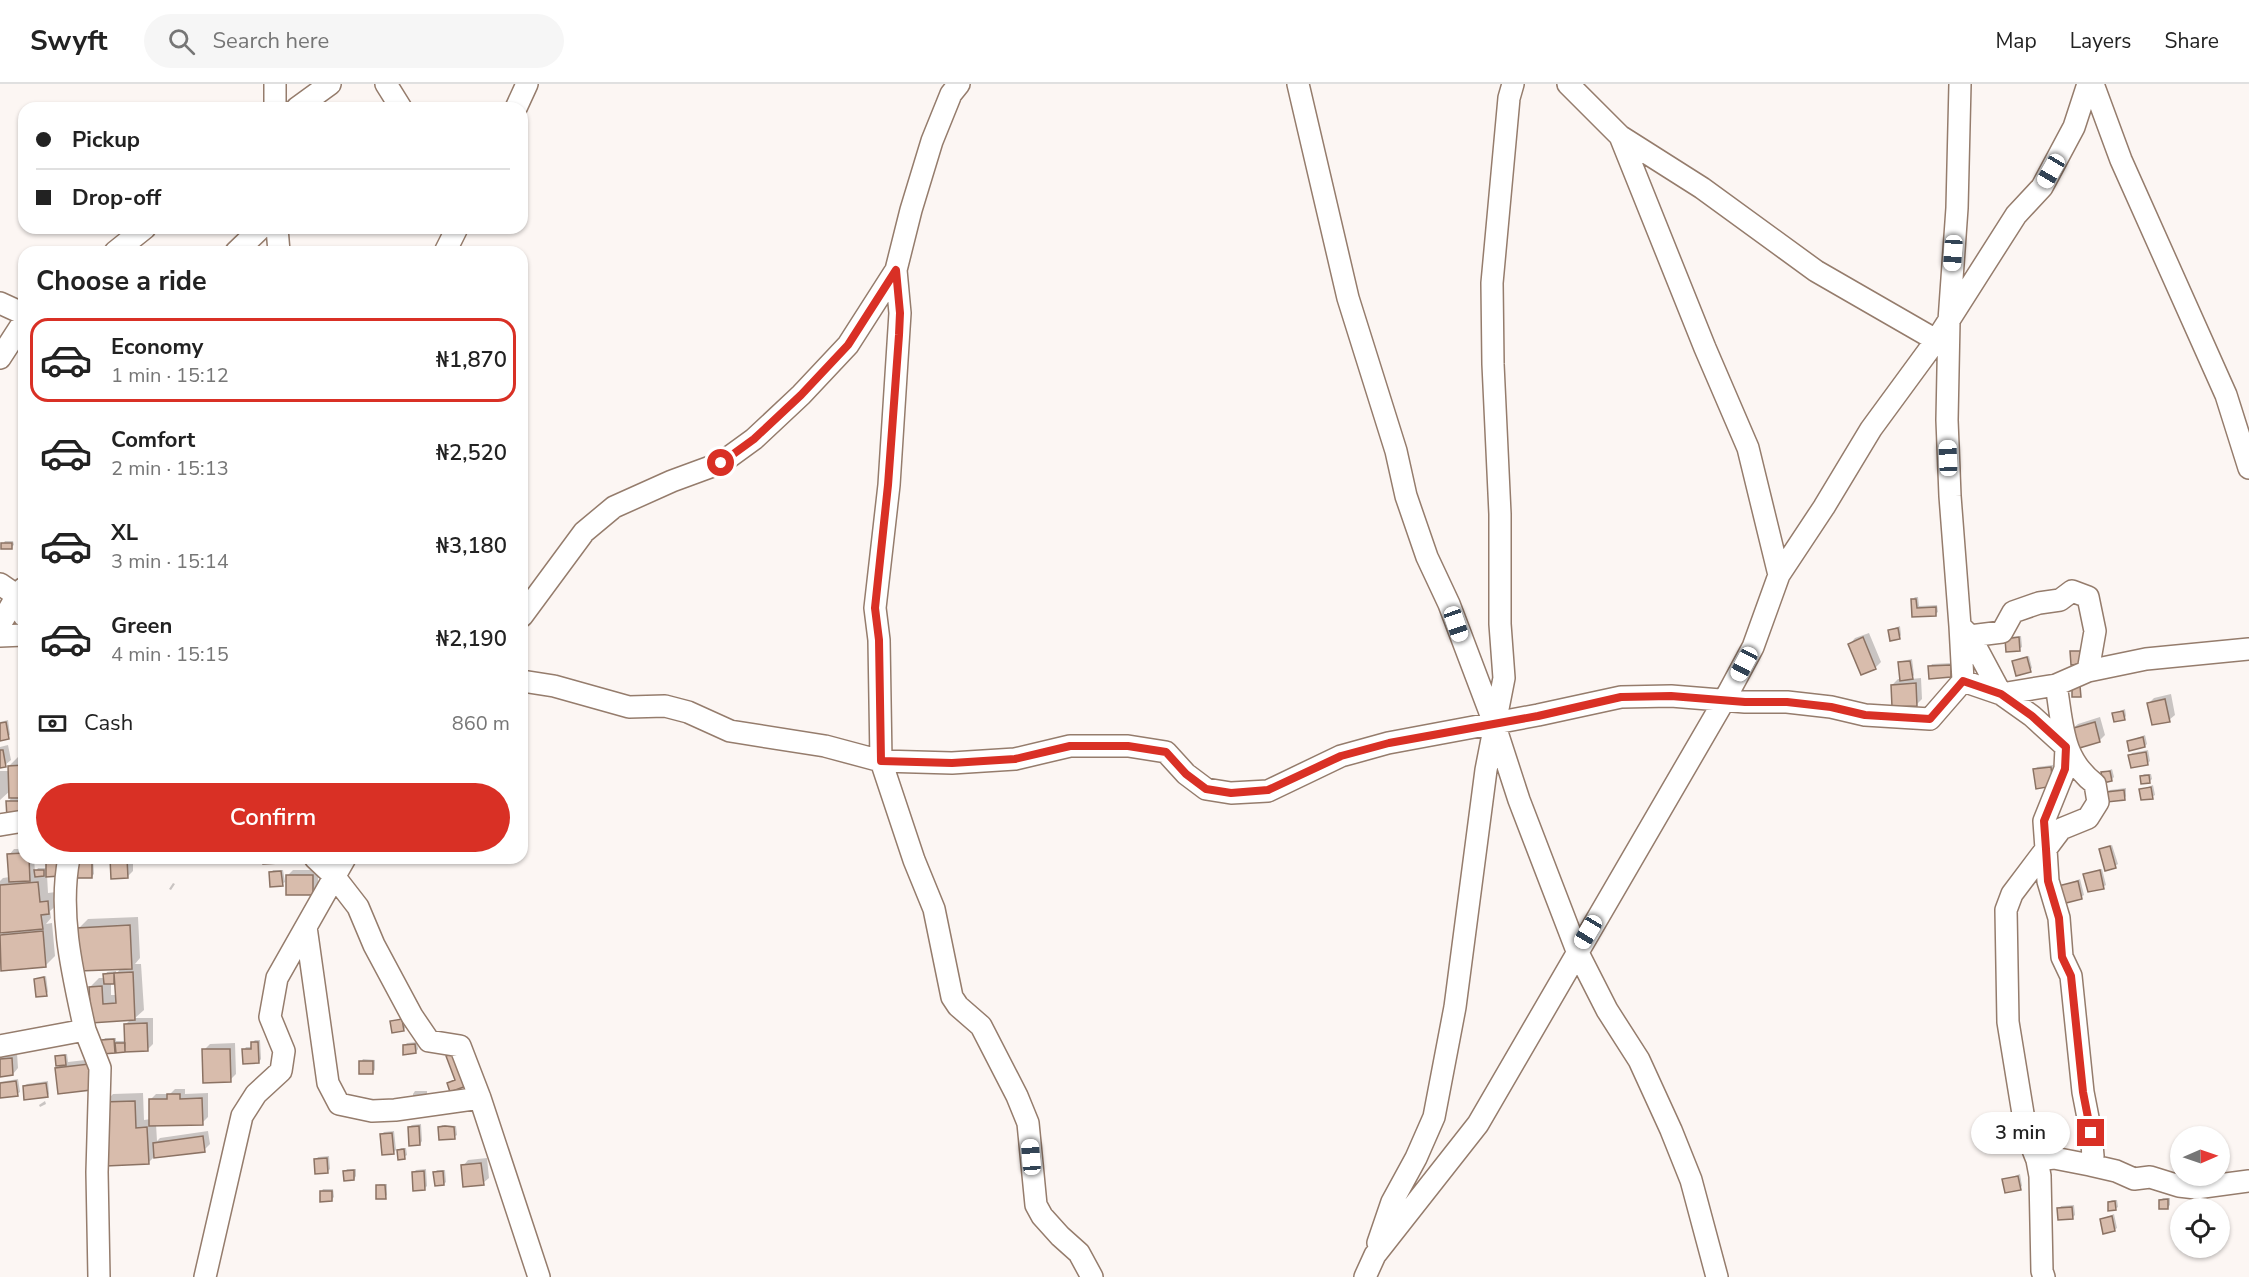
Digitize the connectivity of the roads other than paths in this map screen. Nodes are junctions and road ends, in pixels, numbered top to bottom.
1 (274, 84) edge
2 (330, 84) edge
3 (386, 84) edge
4 (527, 84) edge
5 (959, 84) edge
6 (1298, 84) edge
7 (1513, 84) edge
8 (1568, 84) edge
9 (1960, 84) edge
10 (2088, 84) edge
11 (2093, 84) edge
12 (275, 102) edge
13 (305, 102) edge
14 (397, 102) edge
15 (519, 102) edge
16 (1620, 136) junction
17 (138, 234) edge
18 (255, 234) edge
19 (122, 246) edge
20 (242, 246) edge
21 (896, 270) junction
22 (0, 303) edge
23 (18, 311) edge
24 (1949, 321) junction
25 (18, 330) edge
26 (1943, 343) junction
27 (0, 358) edge
28 (2249, 468) edge
29 (1779, 575) junction
30 (13, 589) edge
31 (528, 608) edge
32 (0, 624) edge
33 (1965, 631) junction
34 (18, 635) edge
35 (0, 636) edge
36 (2249, 649) edge
37 (2088, 671) junction
38 (1963, 681) junction
39 (528, 682) edge
40 (2056, 686) junction
41 (2001, 694) junction
42 (1725, 699) junction
43 (1494, 723) junction
44 (2066, 747) junction
45 (881, 761) junction
46 (18, 822) edge
47 (0, 825) edge
48 (2046, 849) junction
49 (68, 864) edge
50 (321, 864) edge
51 (341, 864) edge
52 (334, 876) junction
53 (306, 927) junction
54 (1577, 951) junction
55 (85, 1030) junction
56 (0, 1046) edge
57 (480, 1098) junction
58 (2037, 1160) junction
59 (2090, 1165) junction
60 (2249, 1181) edge
61 (1375, 1255) junction
62 (2043, 1255) junction
63 (99, 1277) edge
64 (205, 1277) edge
65 (539, 1277) edge
66 (1092, 1277) edge
67 (1365, 1277) edge
68 (1717, 1277) edge
69 (2034, 1277) edge
70 (2044, 1277) edge

1 - 12 street
2 - 13 street
3 - 14 street
4 - 15 street
5 - 21 street
6 - 43 street
7 - 43 street
8 - 16 street
9 - 24 street
10 - 24 street
11 - 28 street
16 - 26 street
16 - 29 street
17 - 19 street
18 - 20 street
21 - 31 street
21 - 45 street
22 - 23 street
24 - 26 street
25 - 27 street
26 - 29 street
26 - 33 street
29 - 42 street
30 - 32 street
33 - 37 street
33 - 38 street
33 - 41 street
34 - 35 street
36 - 37 street
37 - 40 street
38 - 41 street
38 - 42 street
39 - 45 street
40 - 41 street
40 - 44 street
41 - 44 street
42 - 43 street
42 - 54 street
43 - 45 street
43 - 54 street
43 - 61 street
44 - 48 street
44 - 48 street
45 - 66 street
46 - 47 street
48 - 58 street
48 - 59 street
49 - 55 street
50 - 52 street
51 - 52 street
52 - 53 street
52 - 57 street
53 - 57 street
53 - 64 street
54 - 61 street
54 - 68 street
55 - 56 street
55 - 63 street
57 - 65 street
58 - 59 street
58 - 62 street
59 - 60 street
61 - 67 street
62 - 69 street
62 - 70 street

